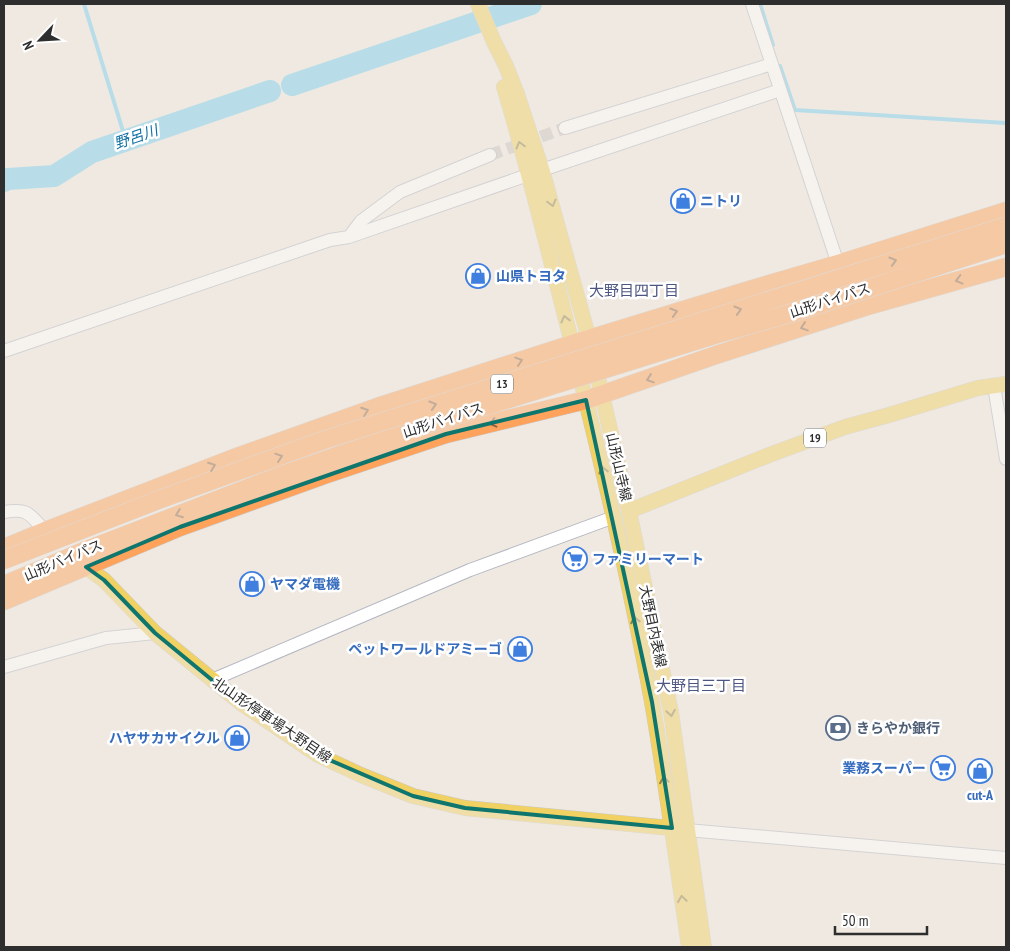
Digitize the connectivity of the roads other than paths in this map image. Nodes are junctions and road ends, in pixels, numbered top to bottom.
1 (478, 4) edge
2 (752, 4) edge
3 (772, 64) junction
4 (780, 90) junction
5 (564, 128) tunnel mouth
6 (490, 155) tunnel mouth
7 (535, 172) junction
8 (1006, 211) edge
9 (1006, 226) edge
10 (349, 237) junction
11 (1006, 244) edge
12 (838, 264) junction
13 (1006, 267) edge
14 (589, 339) junction
15 (572, 344) junction
16 (4, 351) edge
17 (1000, 385) edge
18 (594, 398) junction
19 (1006, 459) edge
20 (629, 511) junction
21 (4, 512) edge
22 (614, 517) junction
23 (45, 531) junction
24 (4, 548) edge
25 (4, 560) edge
26 (86, 567) junction
27 (4, 585) edge
28 (4, 601) edge
29 (155, 633) junction
30 (4, 667) edge
31 (212, 680) junction
32 (680, 829) junction
33 (1006, 858) edge
34 (689, 947) edge
35 (704, 947) edge

1 - 7 main road, 山形山寺線
2 - 3 street
3 - 4 street
3 - 5 street
4 - 7 street
4 - 12 street
6 - 10 street
7 - 10 street
7 -> 14 main road, 山形山寺線
15 -> 7 main road, 山形山寺線
8 - 12 highway
25 -> 9 highway, 山形バイパス / 13, bridge
10 - 16 street
11 -> 27 highway, 山形バイパス / 13, bridge
14 -> 12 highway
13 -> 18 highway
14 - 15 highway
14 - 18 main road, 山形山寺線
15 - 18 main road, 山形山寺線
23 -> 15 highway
17 - 19 street
17 - 20 main road, 山形山寺線 / 19
18 - 20 main road, 山形山寺線
22 -> 18 main road, 山形山寺線
18 -> 26 highway
20 -> 32 main road, 大野目内表線
21 - 23 street
22 - 31 street
32 -> 22 main road, 大野目内表線
23 - 24 highway
26 - 28 highway
26 - 29 main road, 北山形停車場大野目線
29 - 30 street
29 - 31 main road, 北山形停車場大野目線
31 - 32 main road, 北山形停車場大野目線
32 - 33 street
34 -> 32 main road
32 - 35 main road

